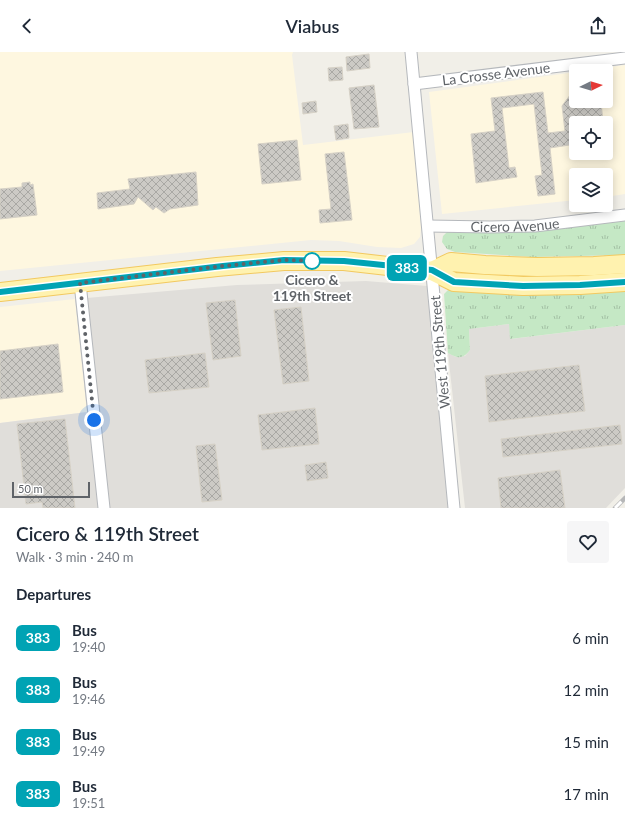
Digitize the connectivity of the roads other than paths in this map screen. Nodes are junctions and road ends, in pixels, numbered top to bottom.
1 (411, 52) edge
2 (625, 58) edge
3 (414, 84) junction
4 (625, 214) edge
5 (428, 226) junction
6 (625, 264) edge
7 (432, 270) junction
8 (625, 282) edge
9 (80, 283) junction
10 (0, 292) edge
11 (104, 508) edge
12 (454, 508) edge

1 - 3 street, West 119th Street
2 - 3 street, La Crosse Avenue
3 - 5 street, West 119th Street
4 - 5 street, Cicero Avenue
5 - 7 street, West 119th Street
6 - 7 main road
7 - 8 main road
7 - 9 main road
7 - 12 street, West 119th Street
9 - 10 main road
9 - 11 street

